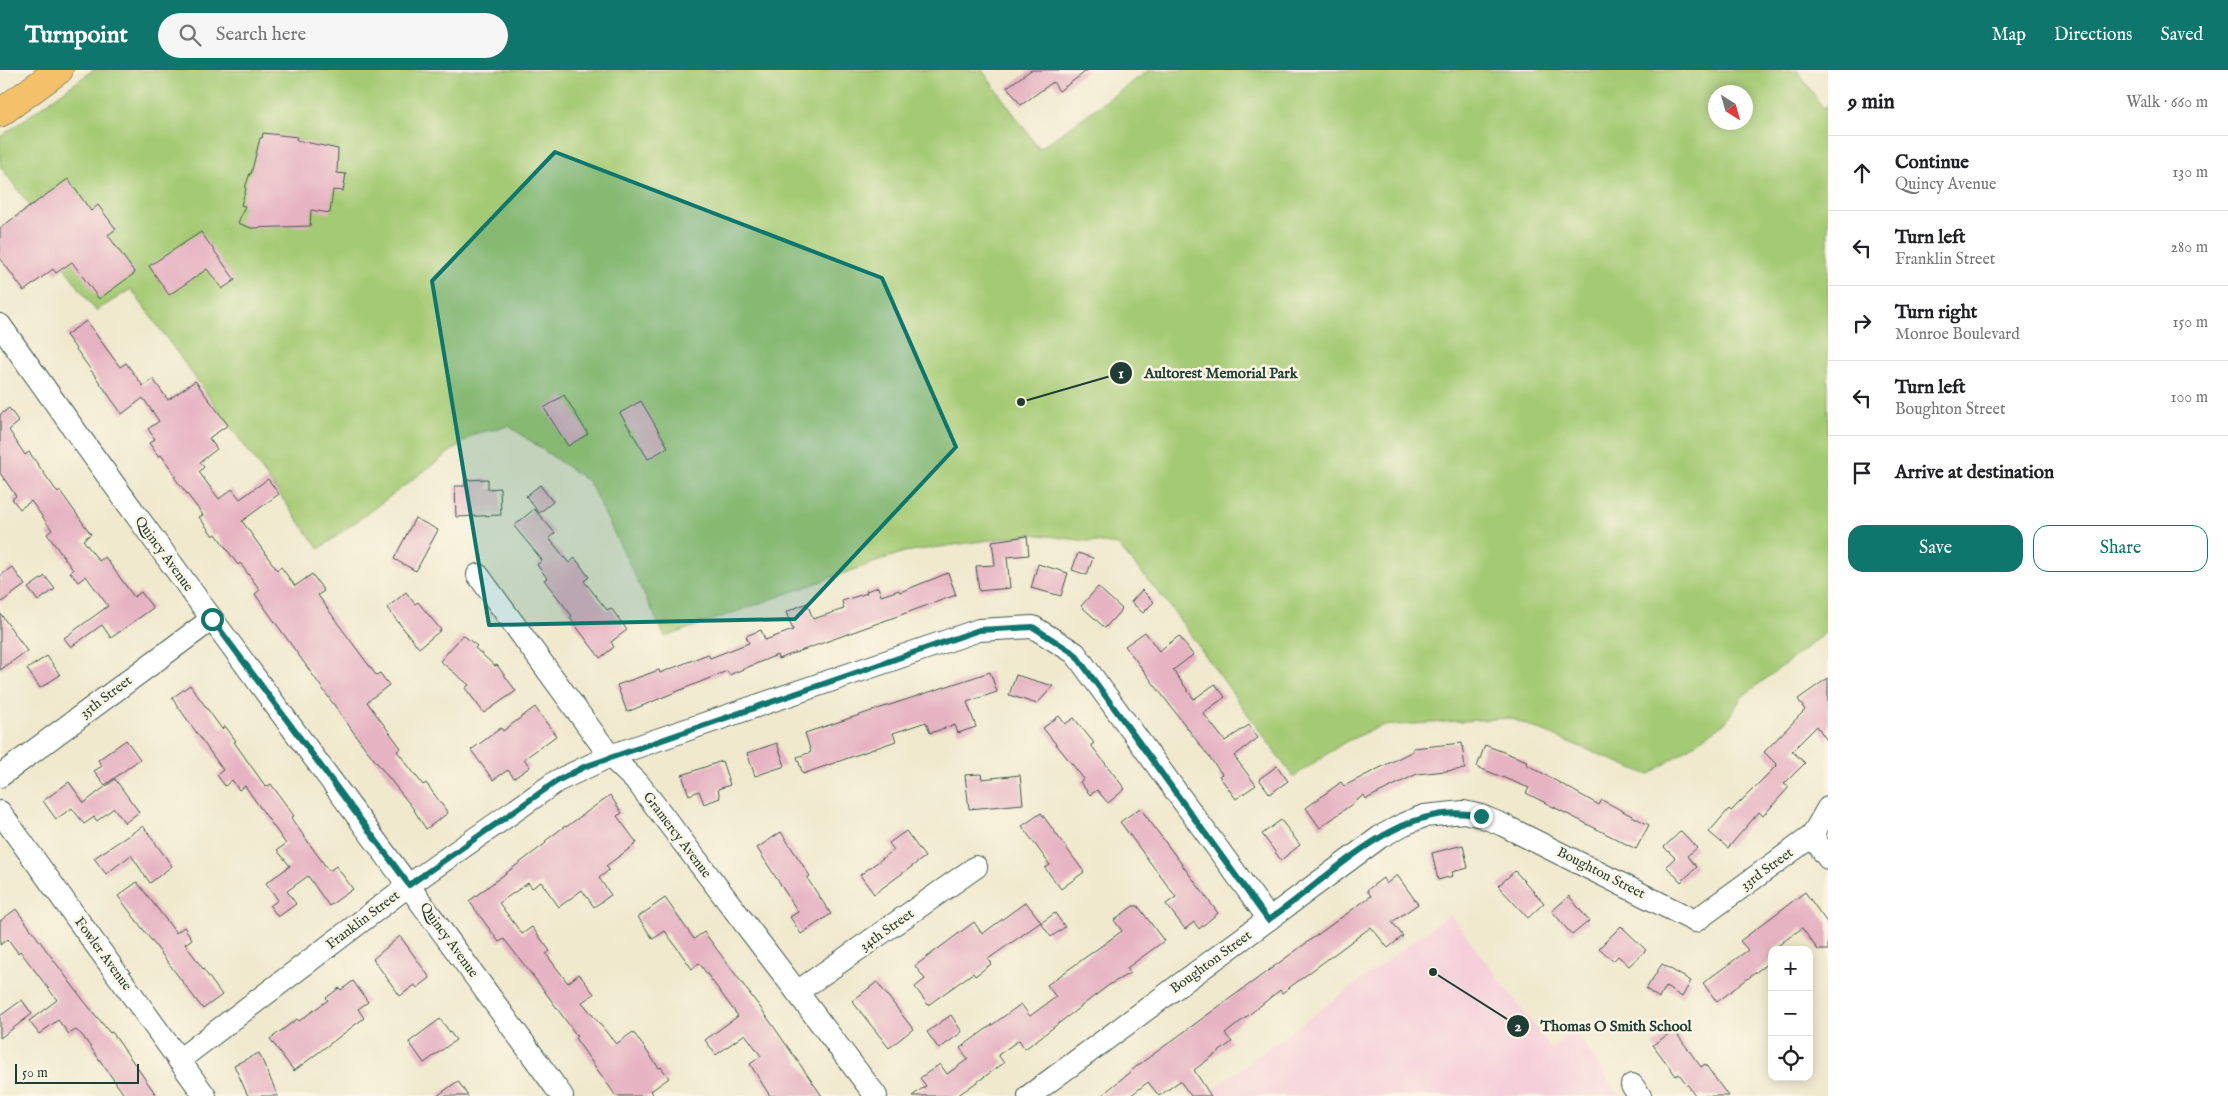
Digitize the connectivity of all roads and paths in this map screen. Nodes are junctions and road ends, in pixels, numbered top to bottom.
1 (59, 70) edge
2 (0, 113) edge
3 (0, 325) edge
4 (478, 575) dead end
5 (212, 619) junction
6 (610, 756) junction
7 (0, 776) edge
8 (1828, 808) edge
9 (0, 812) edge
10 (1812, 836) junction
11 (1828, 858) edge
12 (976, 867) dead end
13 (409, 885) junction
14 (1268, 920) junction
15 (1695, 920) joint
16 (797, 992) junction
17 (179, 1060) junction
18 (205, 1096) edge
19 (562, 1096) edge
20 (876, 1096) edge
21 (1029, 1096) edge

1 - 2 main road
3 - 5 street, Quincy Avenue
4 - 6 street, Gramercy Avenue
5 - 7 street, 35th Street
5 - 13 street, Quincy Avenue
6 - 13 street, Franklin Street
6 - 14 street, Franklin Street
6 - 16 street, Gramercy Avenue
8 - 10 street, 33rd Street
9 - 17 street, Fowler Avenue
10 - 11 street
10 - 15 street, 33rd Street
12 - 16 street, 34th Street
13 - 17 street, Franklin Street
13 - 19 street, Quincy Avenue
14 - 15 street, Boughton Street
14 - 21 street, Boughton Street
16 - 20 street, Gramercy Avenue
17 - 18 street, Fowler Avenue

